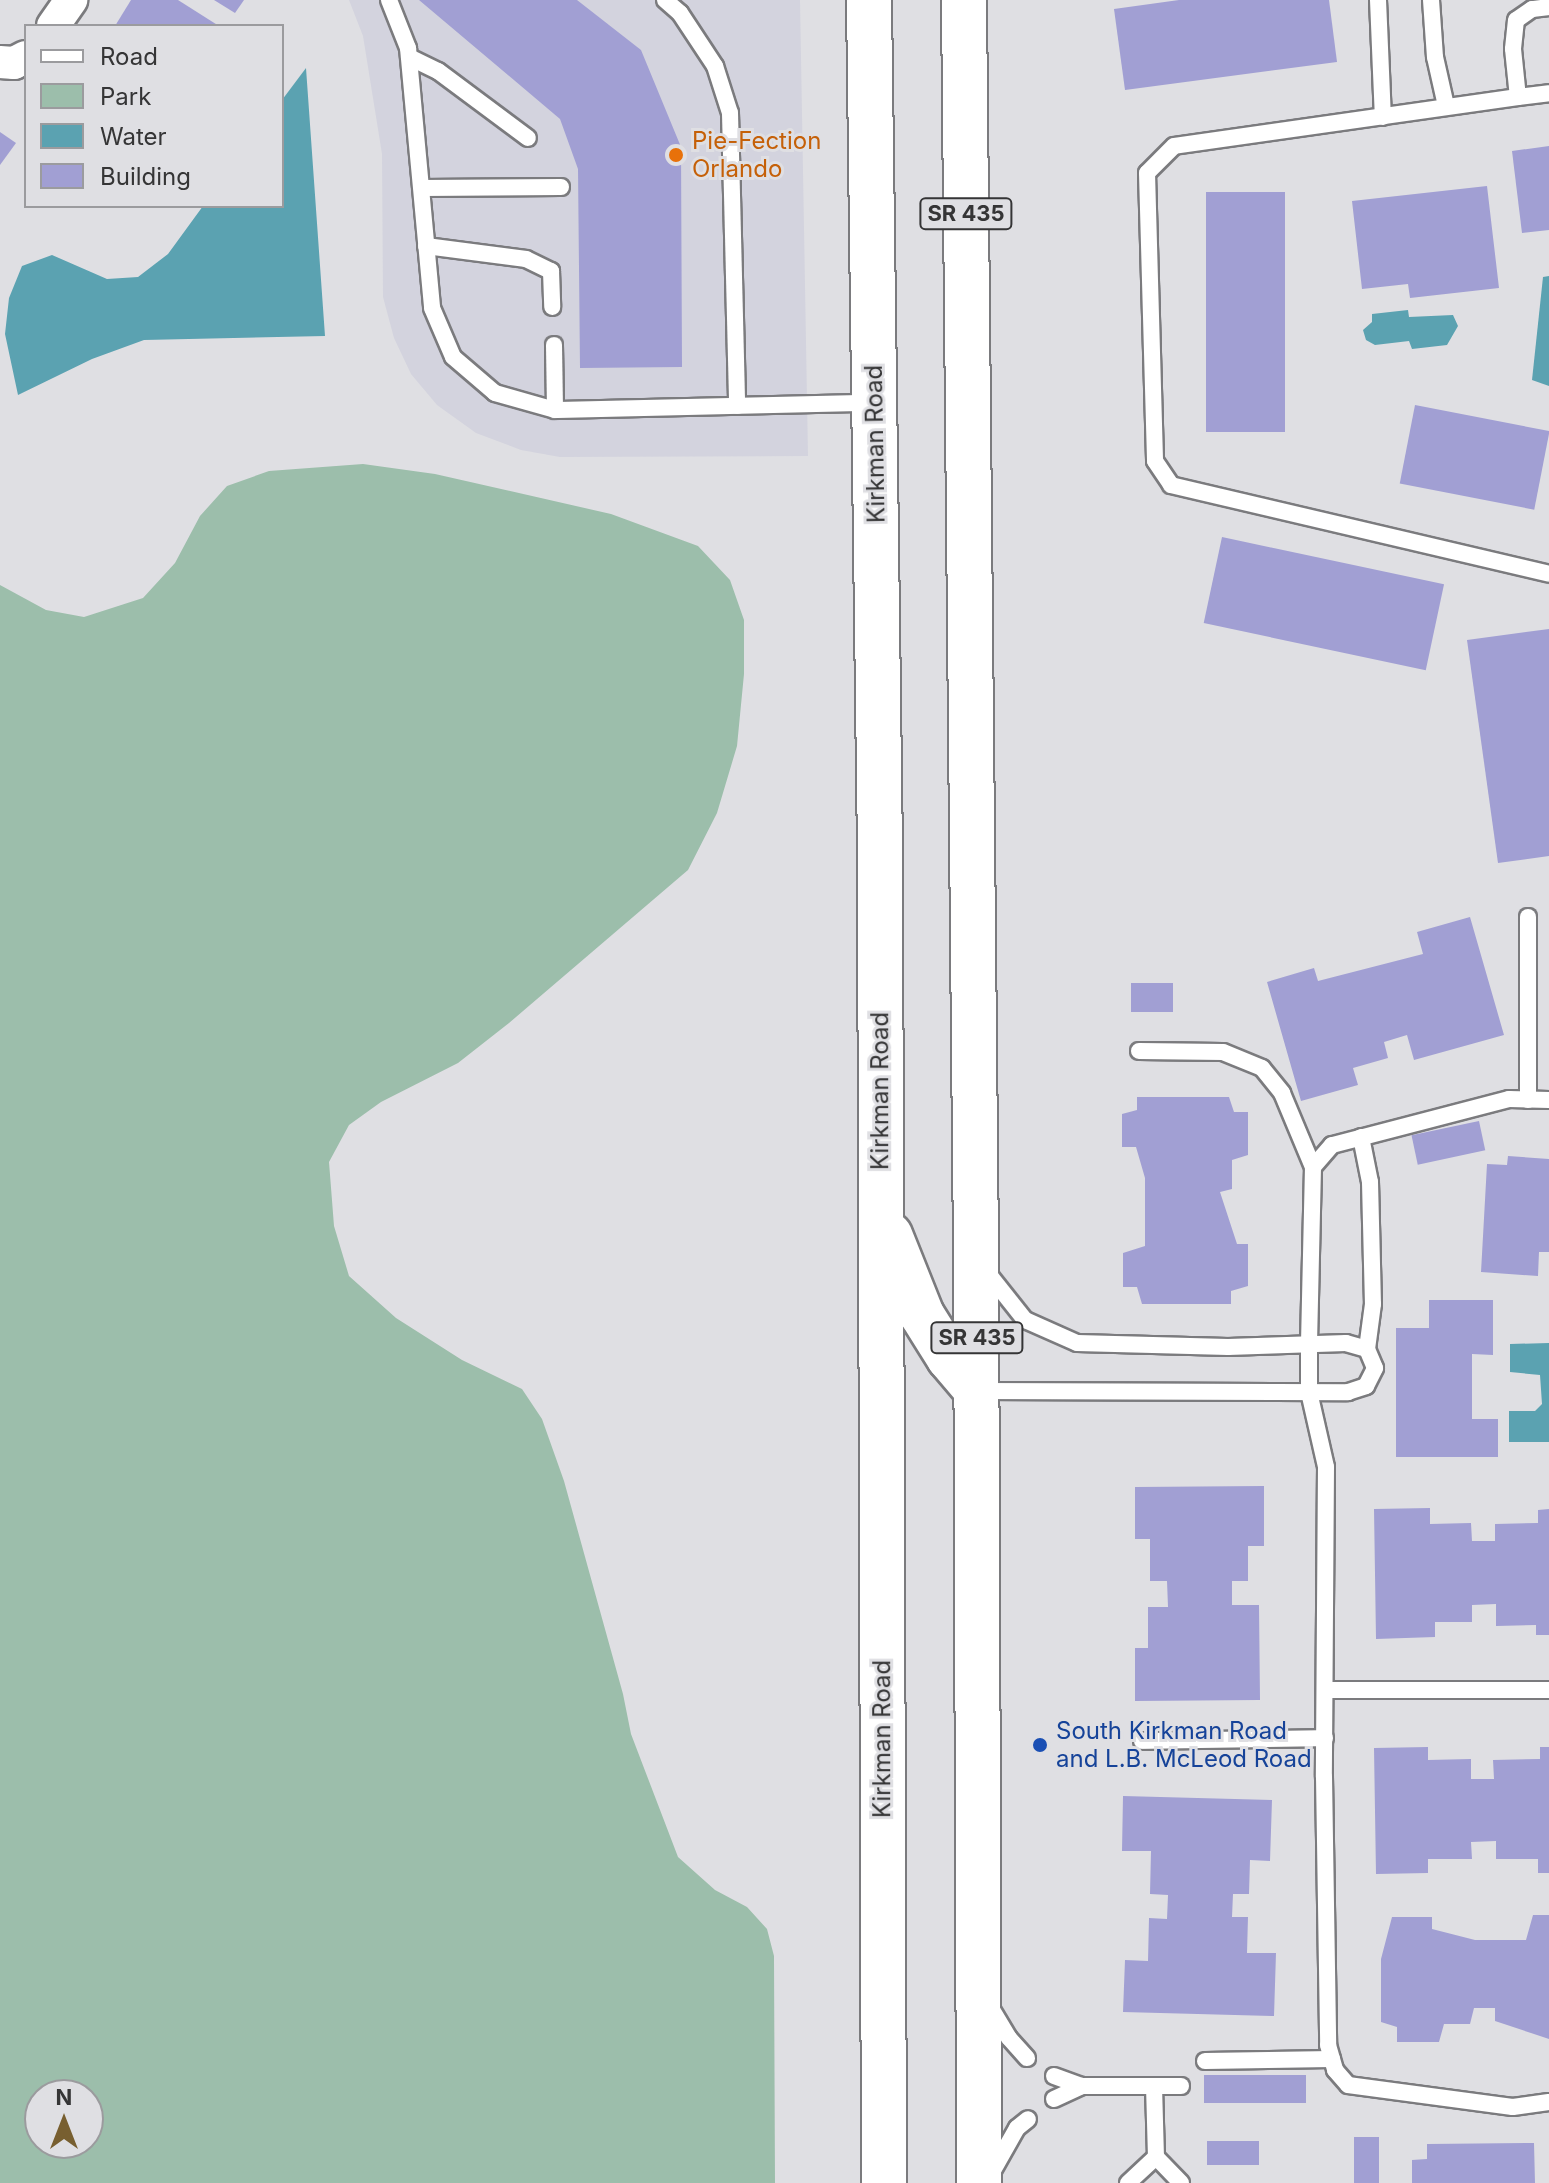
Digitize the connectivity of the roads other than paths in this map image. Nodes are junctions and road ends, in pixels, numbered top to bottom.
1 (71, 0) edge
2 (389, 0) edge
3 (665, 0) edge
4 (869, 0) edge
5 (964, 0) edge
6 (1378, 0) edge
7 (1431, 0) edge
8 (1549, 7) edge
9 (54, 24) edge
10 (409, 57) junction
11 (24, 58) edge
12 (0, 62) edge
13 (1549, 93) edge
14 (1518, 97) junction
15 (1446, 106) junction
16 (1383, 117) junction
17 (528, 138) dead end
18 (561, 187) dead end
19 (423, 188) junction
20 (426, 246) junction
21 (552, 307) dead end
22 (554, 345) dead end
23 (874, 403) junction
24 (737, 406) junction
25 (555, 410) junction
26 (1549, 574) edge
27 (1528, 917) dead end
28 (1139, 1051) dead end
29 (1528, 1100) junction
30 (1549, 1100) edge
31 (1361, 1137) junction
32 (1313, 1167) junction
33 (881, 1210) junction
34 (976, 1254) junction
35 (1309, 1346) junction
36 (1367, 1349) junction
37 (977, 1391) junction
38 (1309, 1392) junction
39 (1325, 1690) junction
40 (1549, 1690) edge
41 (1325, 1738) junction
42 (1142, 1741) dead end
43 (979, 1989) junction
44 (1027, 2058) dead end
45 (1332, 2059) junction
46 (1205, 2061) dead end
47 (1054, 2076) dead end
48 (1082, 2086) junction
49 (1154, 2086) junction
50 (1181, 2086) dead end
51 (1054, 2099) dead end
52 (1549, 2102) edge
53 (1028, 2119) dead end
54 (1156, 2157) junction
55 (884, 2183) edge
56 (979, 2183) edge
57 (987, 2183) edge
58 (1128, 2183) edge
59 (1181, 2183) edge

1 - 9 street
2 - 10 lane
3 - 24 lane
4 - 23 main road, Kirkman Road
5 - 34 main road, SR 435
6 - 16 lane
7 - 15 lane
8 - 14 lane
10 - 17 lane
10 - 19 lane
11 - 12 street
13 - 14 lane
14 - 15 lane
15 - 16 lane
16 - 26 lane
18 - 19 lane
19 - 20 lane
20 - 21 lane
20 - 25 lane
22 - 25 lane
23 - 24 lane
23 - 33 main road, Kirkman Road
24 - 25 lane
27 - 29 lane
28 - 32 lane
29 - 30 lane
29 - 31 lane
31 - 32 lane
31 - 36 lane
32 - 35 lane
33 - 37 main road
33 - 55 main road, Kirkman Road
34 - 35 lane
34 - 37 main road, SR 435
35 - 36 lane
35 - 38 lane
36 - 38 lane
37 - 38 lane
37 - 43 main road, SR 435
38 - 39 lane
39 - 40 lane
39 - 41 lane
41 - 42 lane
41 - 45 lane
43 - 44 lane
43 - 56 main road, SR 435
45 - 46 lane
45 - 52 lane
47 - 48 lane
48 - 49 lane
48 - 51 lane
49 - 50 lane
49 - 54 lane
53 - 57 lane
54 - 58 lane
54 - 59 lane

